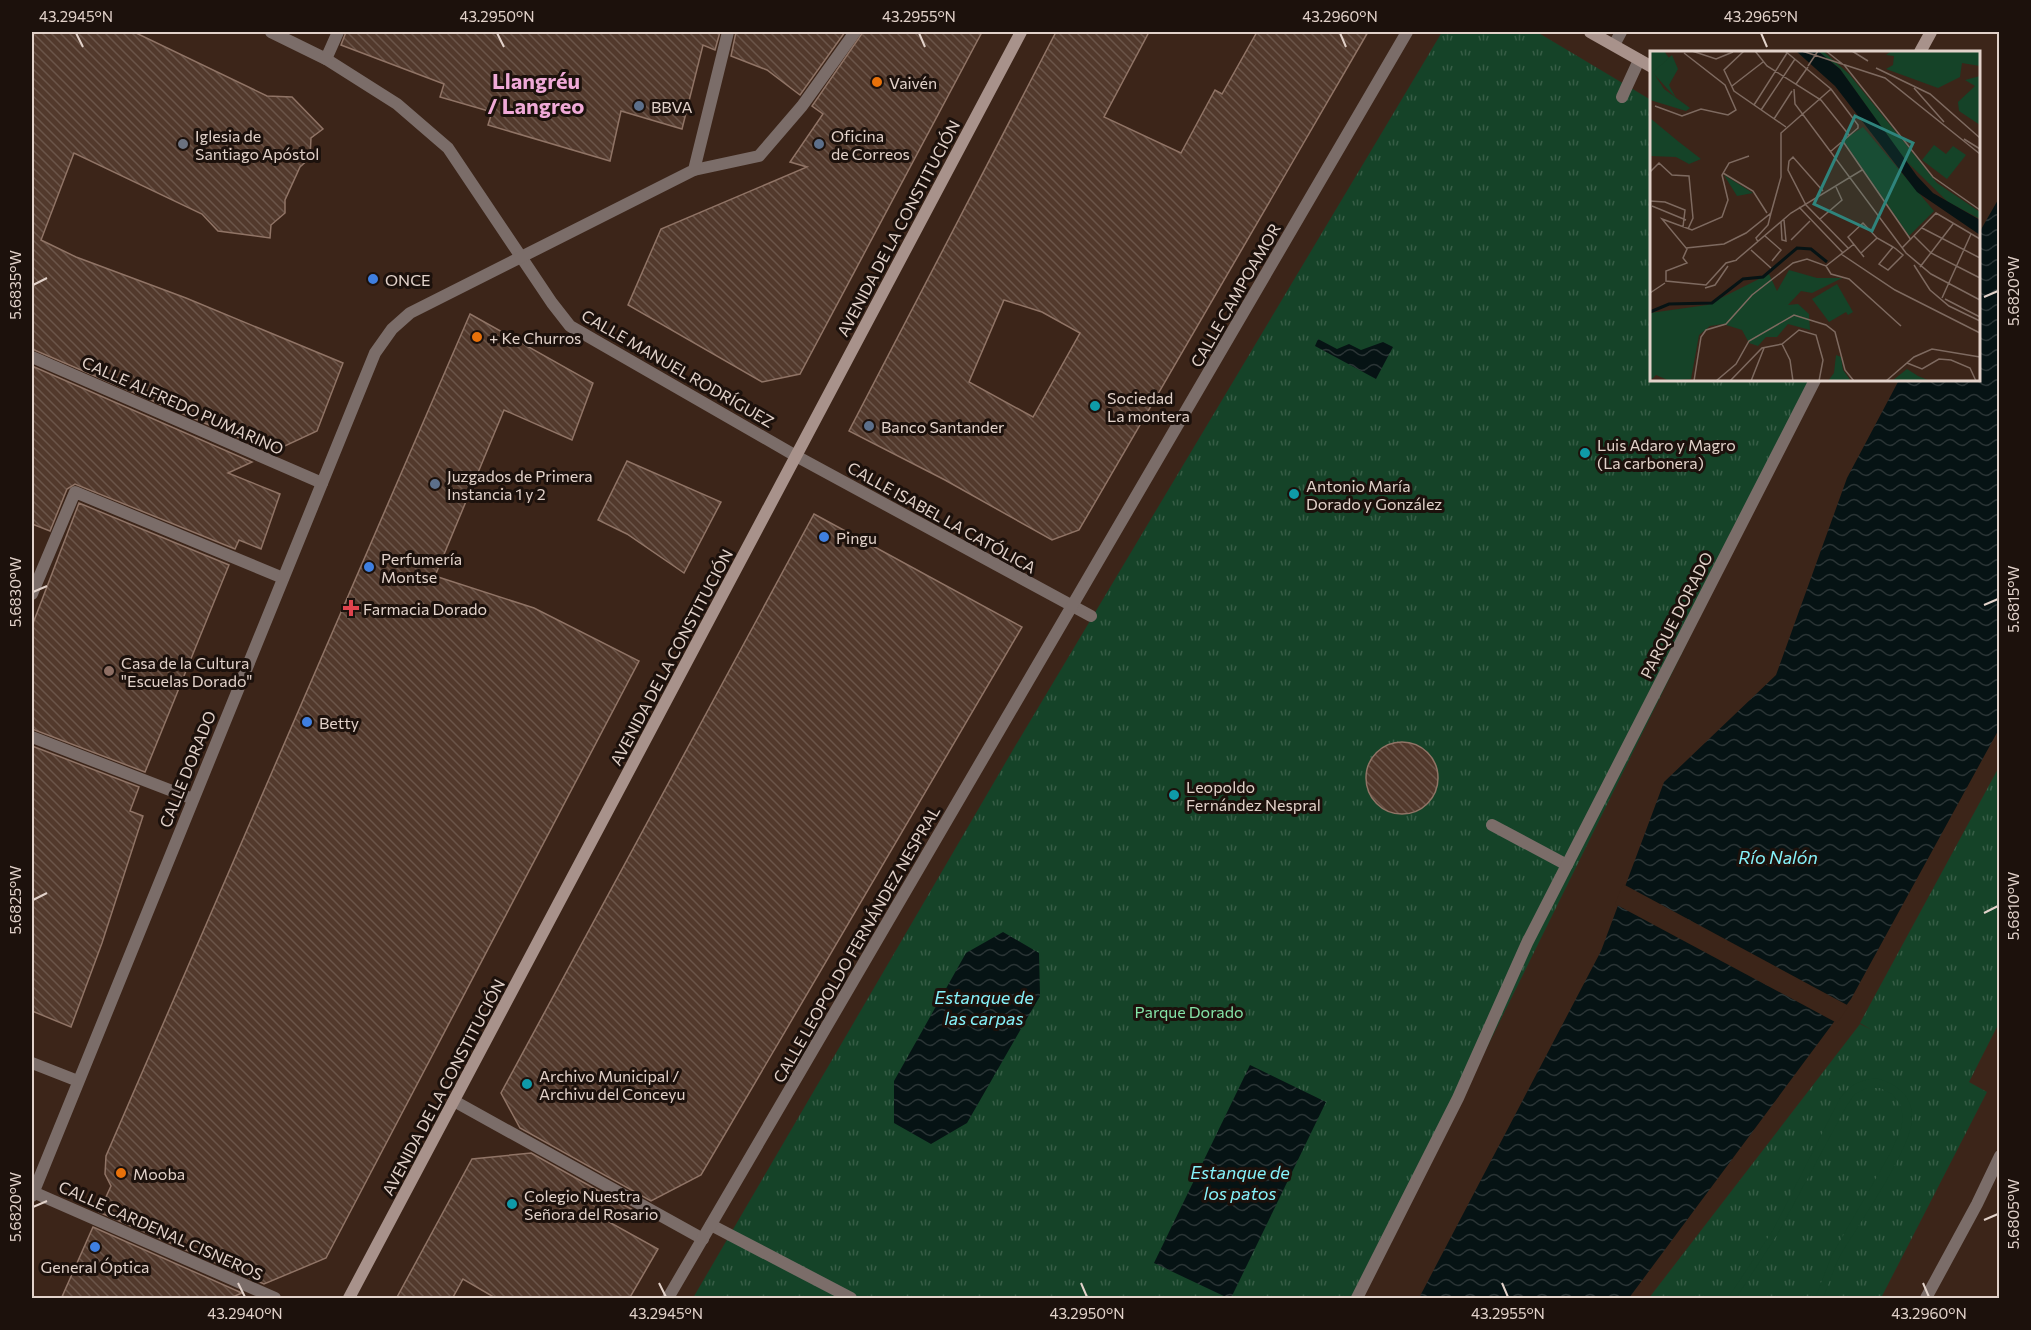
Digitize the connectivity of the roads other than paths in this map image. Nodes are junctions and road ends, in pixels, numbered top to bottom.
1 (271, 32) edge
2 (338, 32) edge
3 (728, 32) edge
4 (855, 32) edge
5 (1021, 32) edge
6 (1407, 32) edge
7 (1590, 32) edge
8 (1621, 32) edge
9 (1931, 32) edge
10 (1614, 45) junction
11 (1921, 51) edge
12 (326, 59) junction
13 (1639, 60) junction
14 (1650, 66) edge
15 (1622, 97) dead end
16 (694, 170) junction
17 (521, 257) junction
18 (32, 357) edge
19 (1814, 381) edge
20 (796, 456) junction
21 (322, 483) junction
22 (283, 578) junction
23 (32, 594) edge
24 (1073, 606) junction
25 (1091, 616) dead end
26 (32, 737) edge
27 (193, 799) junction
28 (1492, 825) dead end
29 (1567, 866) junction
30 (32, 1063) edge
31 (78, 1081) junction
32 (454, 1101) junction
33 (2000, 1156) edge
34 (32, 1194) edge
35 (711, 1225) junction
36 (703, 1239) junction
37 (275, 1299) edge
38 (349, 1299) edge
39 (668, 1299) edge
40 (851, 1299) edge
41 (1357, 1299) edge
42 (1926, 1299) edge

1 - 12 street, CALLE MANUEL RODRÍGUEZ
2 - 12 street
3 - 16 street
4 - 16 street, CALLE DORADO
5 - 20 street, AVENIDA DE LA CONSTITUCIÓN
6 - 24 street, CALLE CAMPOAMOR
7 - 10 street
8 - 10 street
9 - 11 street
10 - 13 street
12 - 17 street, CALLE MANUEL RODRÍGUEZ
13 - 14 street
13 - 15 street
16 - 17 street, CALLE DORADO
17 - 20 street, CALLE MANUEL RODRÍGUEZ
17 - 21 street, CALLE DORADO
18 - 21 street, CALLE ALFREDO PUMARINO
19 - 29 street, PARQUE DORADO
20 - 24 street, CALLE ISABEL LA CATÓLICA
20 - 32 street, AVENIDA DE LA CONSTITUCIÓN
21 - 22 street, CALLE DORADO
22 - 23 street
22 - 27 street, CALLE DORADO
24 - 25 street
24 - 35 street, CALLE LEOPOLDO FERNÁNDEZ NESPRAL
26 - 27 street
27 - 31 street, CALLE DORADO
28 - 29 street
29 - 41 street, PARQUE DORADO
30 - 31 street
31 - 34 street, CALLE DORADO
32 - 36 street
32 - 38 street, AVENIDA DE LA CONSTITUCIÓN
33 - 42 street
34 - 37 street, CALLE CARDENAL CISNEROS
35 - 36 street, CALLE LEOPOLDO FERNÁNDEZ NESPRAL
35 - 40 street
36 - 39 street, CALLE LEOPOLDO FERNÁNDEZ NESPRAL

